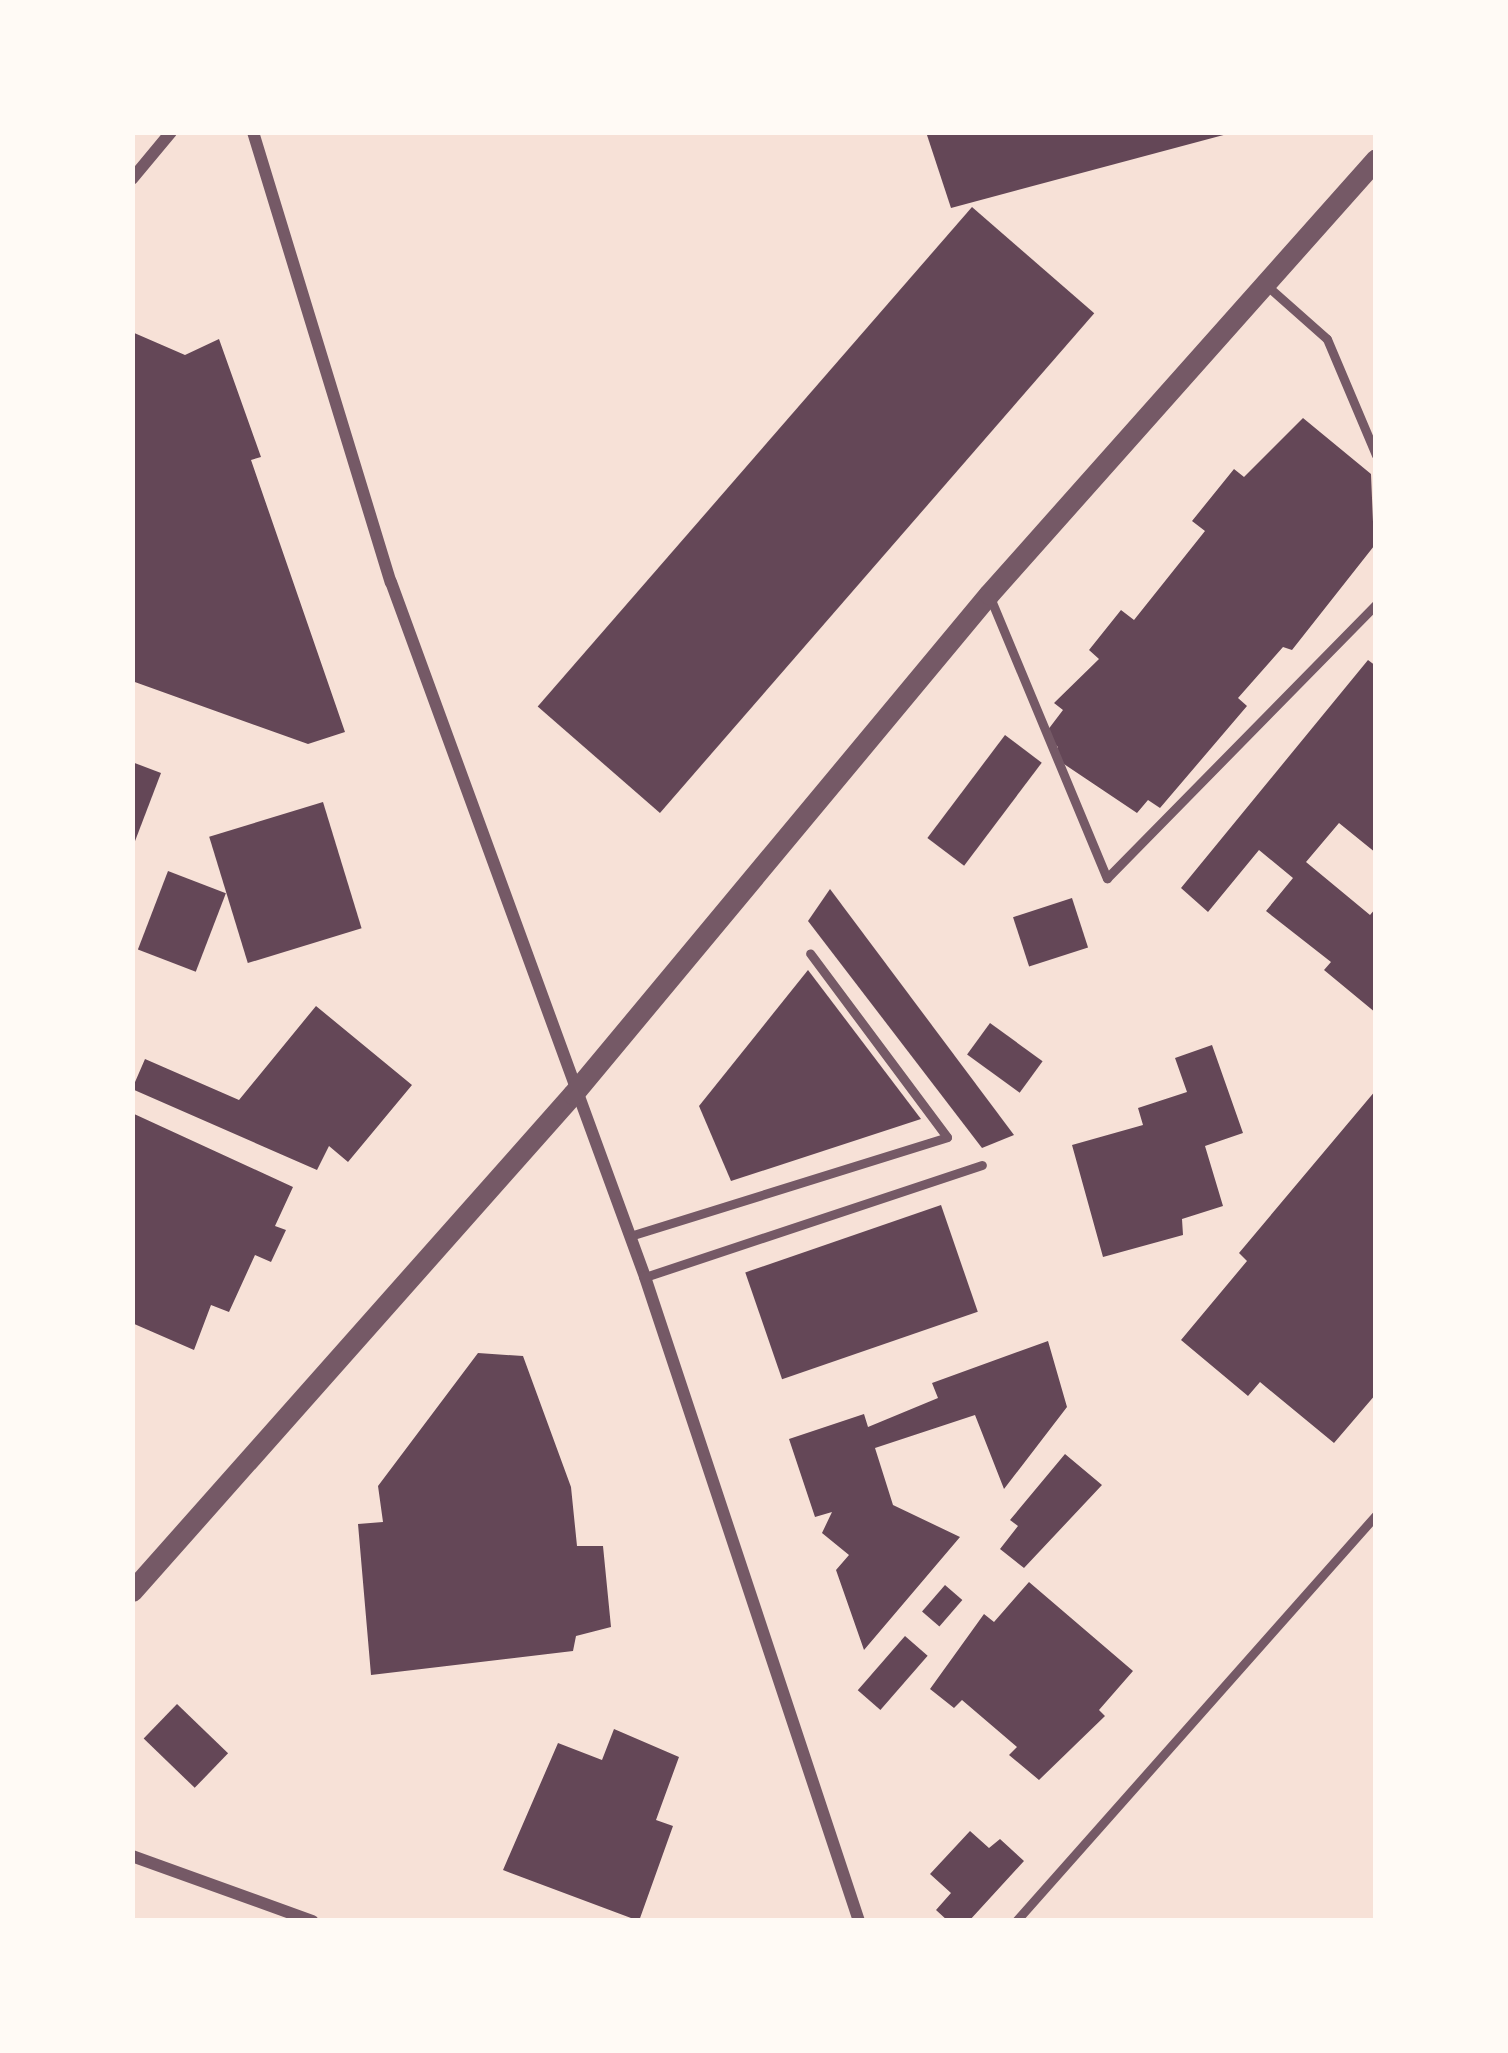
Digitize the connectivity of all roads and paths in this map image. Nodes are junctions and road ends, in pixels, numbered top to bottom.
1 (171, 132) edge
2 (253, 132) edge
3 (1376, 159) edge
4 (132, 179) edge
5 (1266, 285) junction
6 (1376, 455) edge
7 (989, 594) junction
8 (1376, 604) edge
9 (810, 953) dead end
10 (574, 1094) junction
11 (982, 1165) dead end
12 (630, 1235) junction
13 (645, 1277) junction
14 (1376, 1515) edge
15 (132, 1591) edge
16 (132, 1856) edge
17 (313, 1921) edge
18 (859, 1921) edge
19 (1016, 1921) edge

1 - 4 street
2 - 10 street
3 - 5 street
5 - 6 lane
5 - 7 street
7 - 8 lane
7 - 10 street
9 - 12 lane
10 - 12 street
10 - 15 street
11 - 13 lane
12 - 13 street
13 - 18 street
14 - 19 lane
16 - 17 street

